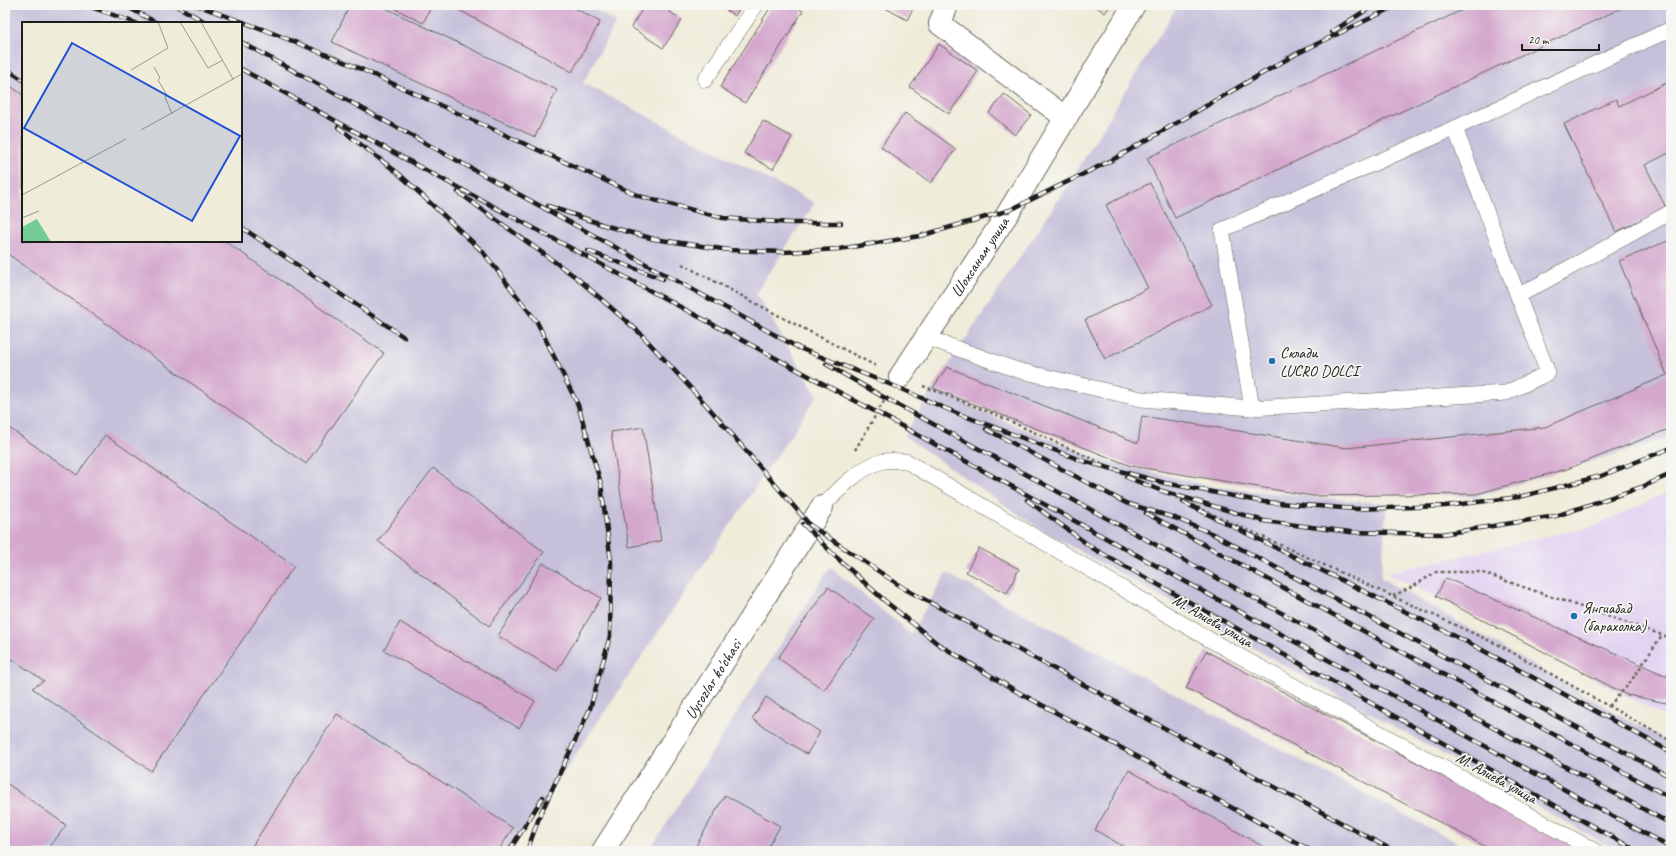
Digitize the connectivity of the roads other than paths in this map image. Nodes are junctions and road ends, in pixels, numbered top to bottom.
1 (756, 5) edge
2 (947, 5) edge
3 (1134, 5) edge
4 (1671, 30) edge
5 (705, 80) dead end
6 (1066, 118) junction
7 (1455, 128) junction
8 (1671, 212) edge
9 (1518, 296) junction
10 (925, 337) junction
11 (900, 377) road end
12 (1252, 408) junction
13 (822, 507) joint
14 (603, 851) edge
15 (1595, 851) edge

1 - 5 lane
2 - 6 street
3 - 6 street, Шохсанам улица
4 - 7 lane
6 - 10 street, Шохсанам улица
7 - 9 lane
7 - 12 lane
8 - 9 lane
9 - 12 lane
10 - 11 street, Шохсанам улица
10 - 12 lane
13 - 14 street, Uysozlar ko'chasi
13 - 15 lane, М. Алиева улица

